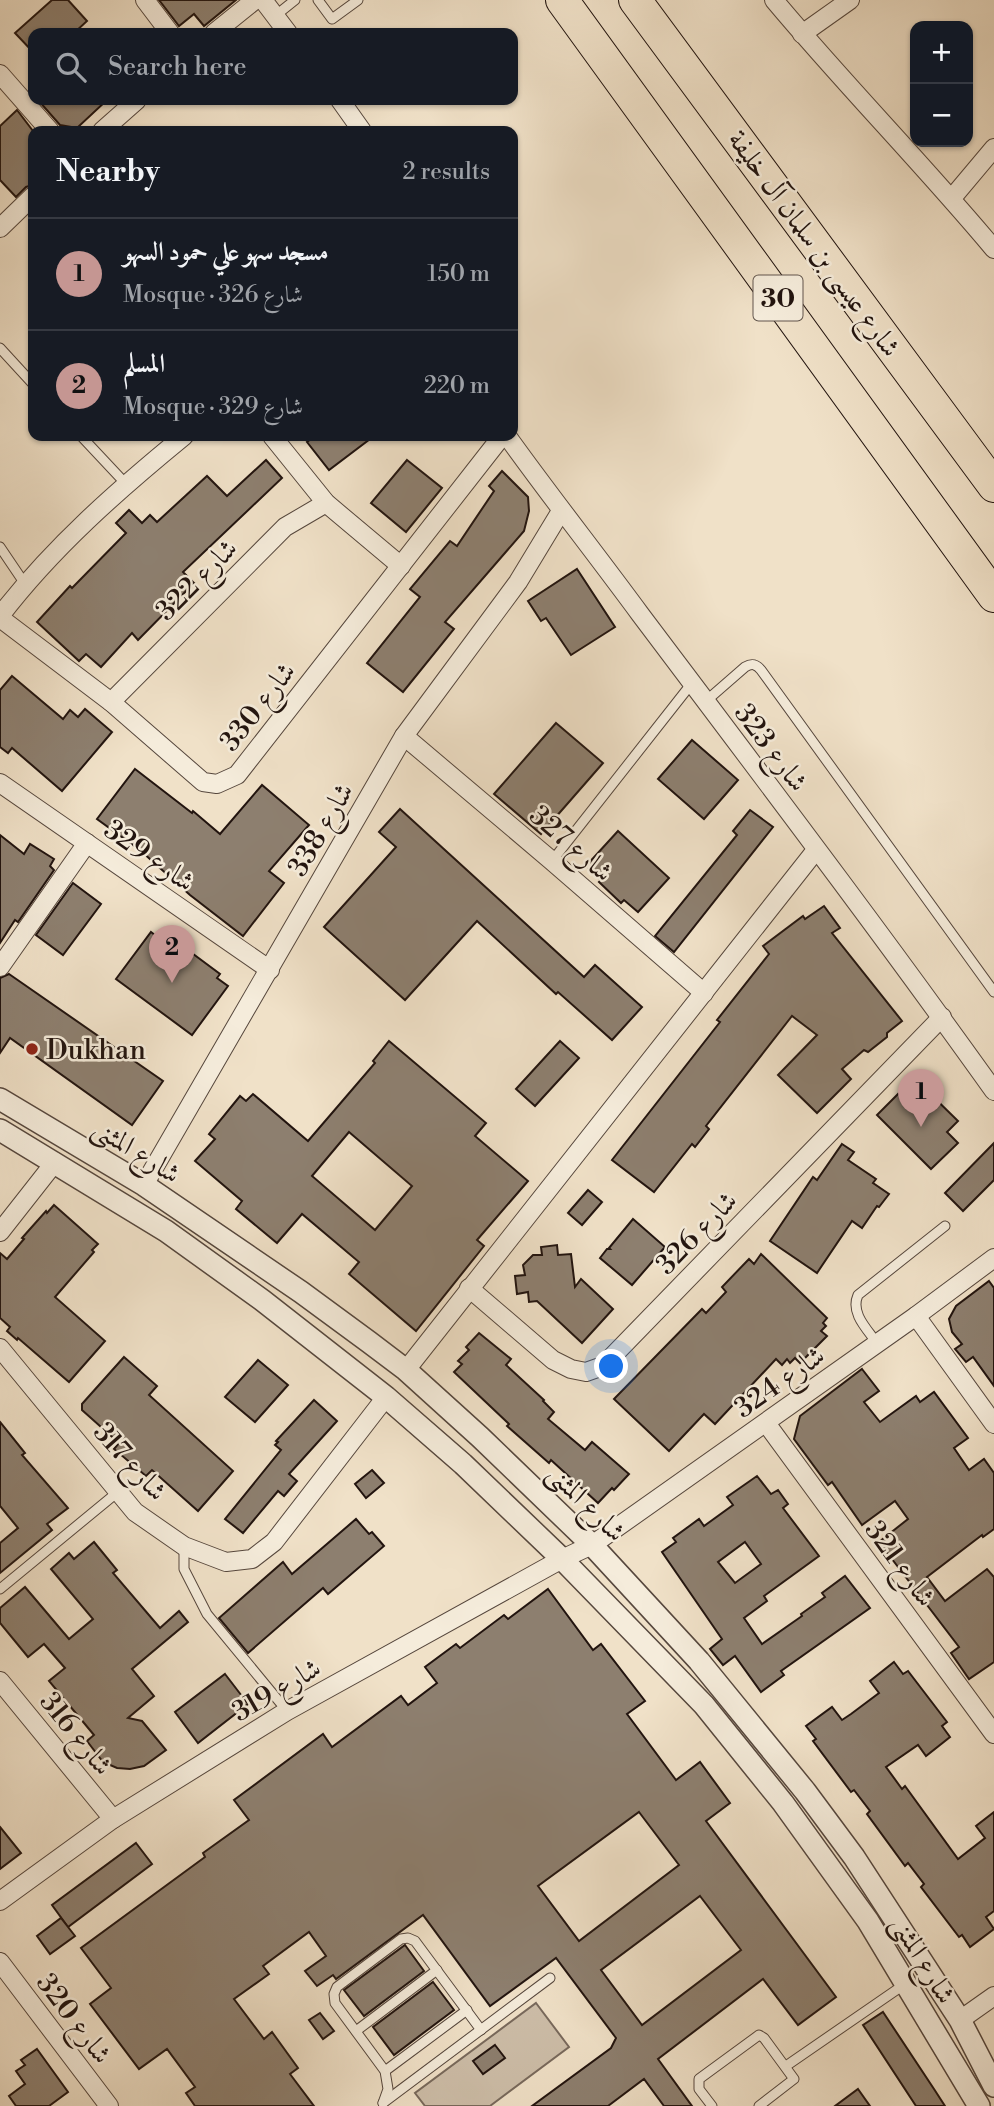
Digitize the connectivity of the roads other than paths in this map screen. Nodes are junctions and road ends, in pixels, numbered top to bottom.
1 (145, 0) edge
2 (255, 0) edge
3 (263, 0) edge
4 (295, 0) edge
5 (318, 0) edge
6 (358, 0) edge
7 (562, 0) edge
8 (635, 0) edge
9 (774, 0) edge
10 (850, 0) edge
11 (275, 16) junction
12 (166, 28) edge
13 (220, 28) edge
14 (284, 28) edge
15 (802, 34) junction
16 (0, 74) edge
17 (131, 105) edge
18 (344, 105) edge
19 (46, 126) edge
20 (108, 126) edge
21 (358, 126) edge
22 (994, 148) edge
23 (952, 198) junction
24 (28, 201) edge
25 (0, 228) edge
26 (994, 249) edge
27 (0, 348) edge
28 (28, 379) edge
29 (86, 441) edge
30 (178, 441) edge
31 (276, 441) edge
32 (500, 441) edge
33 (508, 441) edge
34 (126, 484) junction
35 (994, 486) edge
36 (327, 503) junction
37 (561, 511) junction
38 (0, 547) edge
39 (401, 566) junction
40 (25, 584) junction
41 (994, 596) edge
42 (0, 617) edge
43 (692, 683) junction
44 (706, 701) junction
45 (111, 702) junction
46 (404, 736) junction
47 (0, 783) edge
48 (87, 843) junction
49 (816, 850) junction
50 (552, 861) junction
51 (0, 967) edge
52 (270, 970) junction
53 (994, 992) edge
54 (704, 993) junction
55 (942, 1017) junction
56 (994, 1091) edge
57 (0, 1099) edge
58 (0, 1130) edge
59 (55, 1162) junction
60 (144, 1185) junction
61 (944, 1226) dead end
62 (0, 1232) edge
63 (994, 1258) edge
64 (468, 1289) junction
65 (916, 1316) junction
66 (877, 1343) junction
67 (0, 1348) edge
68 (406, 1370) junction
69 (386, 1397) junction
70 (766, 1423) junction
71 (994, 1423) edge
72 (119, 1491) junction
73 (592, 1545) junction
74 (184, 1546) junction
75 (562, 1559) junction
76 (0, 1589) edge
77 (0, 1681) edge
78 (287, 1711) junction
79 (994, 1734) edge
80 (113, 1819) junction
81 (0, 1901) edge
82 (0, 1962) edge
83 (437, 1970) junction
84 (550, 1978) dead end
85 (905, 1984) junction
86 (994, 1996) edge
87 (467, 2010) junction
88 (960, 2020) junction
89 (481, 2029) junction
90 (356, 2031) junction
91 (786, 2066) junction
92 (385, 2071) junction
93 (994, 2086) edge
94 (381, 2105) edge
95 (109, 2106) edge
96 (712, 2106) edge
97 (759, 2106) edge
98 (979, 2106) edge

1 - 12 street
2 - 13 street
3 - 11 street
4 - 11 lane
5 - 6 lane
7 - 41 highway, 30
8 - 35 highway, شارع عيسى بن سلمان آل خليفة / 30
9 - 15 street
10 - 15 street
11 - 14 street
15 - 23 street
16 - 19 street
17 - 20 street
18 - 21 street
22 - 23 street
23 - 26 street
24 - 25 street
27 - 28 lane
29 - 34 lane
30 - 34 street
31 - 36 street
32 - 39 street, شارع 330
33 - 37 street, شارع 323
34 - 40 street
36 - 39 street
36 - 45 street, شارع 322
37 - 43 street, شارع 323
37 - 46 street, شارع 338
38 - 40 lane
39 - 45 street, شارع 330
40 - 42 street
42 - 45 street, شارع 330
43 - 44 street, شارع 323
43 - 50 lane
44 - 49 street, شارع 323
44 - 53 lane
46 - 50 street, شارع 327
46 - 52 street, شارع 338
47 - 48 street, شارع 329
48 - 51 street
48 - 52 street, شارع 329
49 - 54 street
49 - 55 street, شارع 323
50 - 54 street, شارع 327
52 - 60 street, شارع 338
54 - 64 street
55 - 56 street, شارع 323
55 - 64 street, شارع 326
57 - 60 street, شارع المثنى
58 - 59 street, شارع المثنى
59 - 62 street
59 - 69 street, شارع المثنى
60 - 68 street, شارع المثنى
61 - 66 lane
63 - 65 street, شارع 324
64 - 68 street
65 - 66 street, شارع 324
65 - 71 street
66 - 70 street, شارع 324
67 - 72 street, شارع 317
68 - 73 street, شارع المثنى
69 - 74 street, شارع 317
69 - 75 street, شارع المثنى
70 - 73 street, شارع 324
70 - 79 street, شارع 321
72 - 74 street, شارع 317
72 - 76 lane
73 - 75 street, شارع 319
73 - 88 street, شارع المثنى
74 - 78 lane
75 - 78 street, شارع 319
75 - 85 street, شارع المثنى
77 - 80 street, شارع 316
78 - 80 street, شارع 319
80 - 81 street, شارع 319
82 - 95 street, شارع 320
83 - 87 lane
83 - 90 lane
83 - 90 lane
84 - 89 lane
85 - 91 lane
85 - 98 street, شارع المثنى
86 - 88 street
87 - 89 lane
87 - 92 lane
88 - 93 street, شارع المثنى
89 - 94 lane
90 - 92 lane
91 - 96 lane
91 - 97 lane
92 - 94 lane

